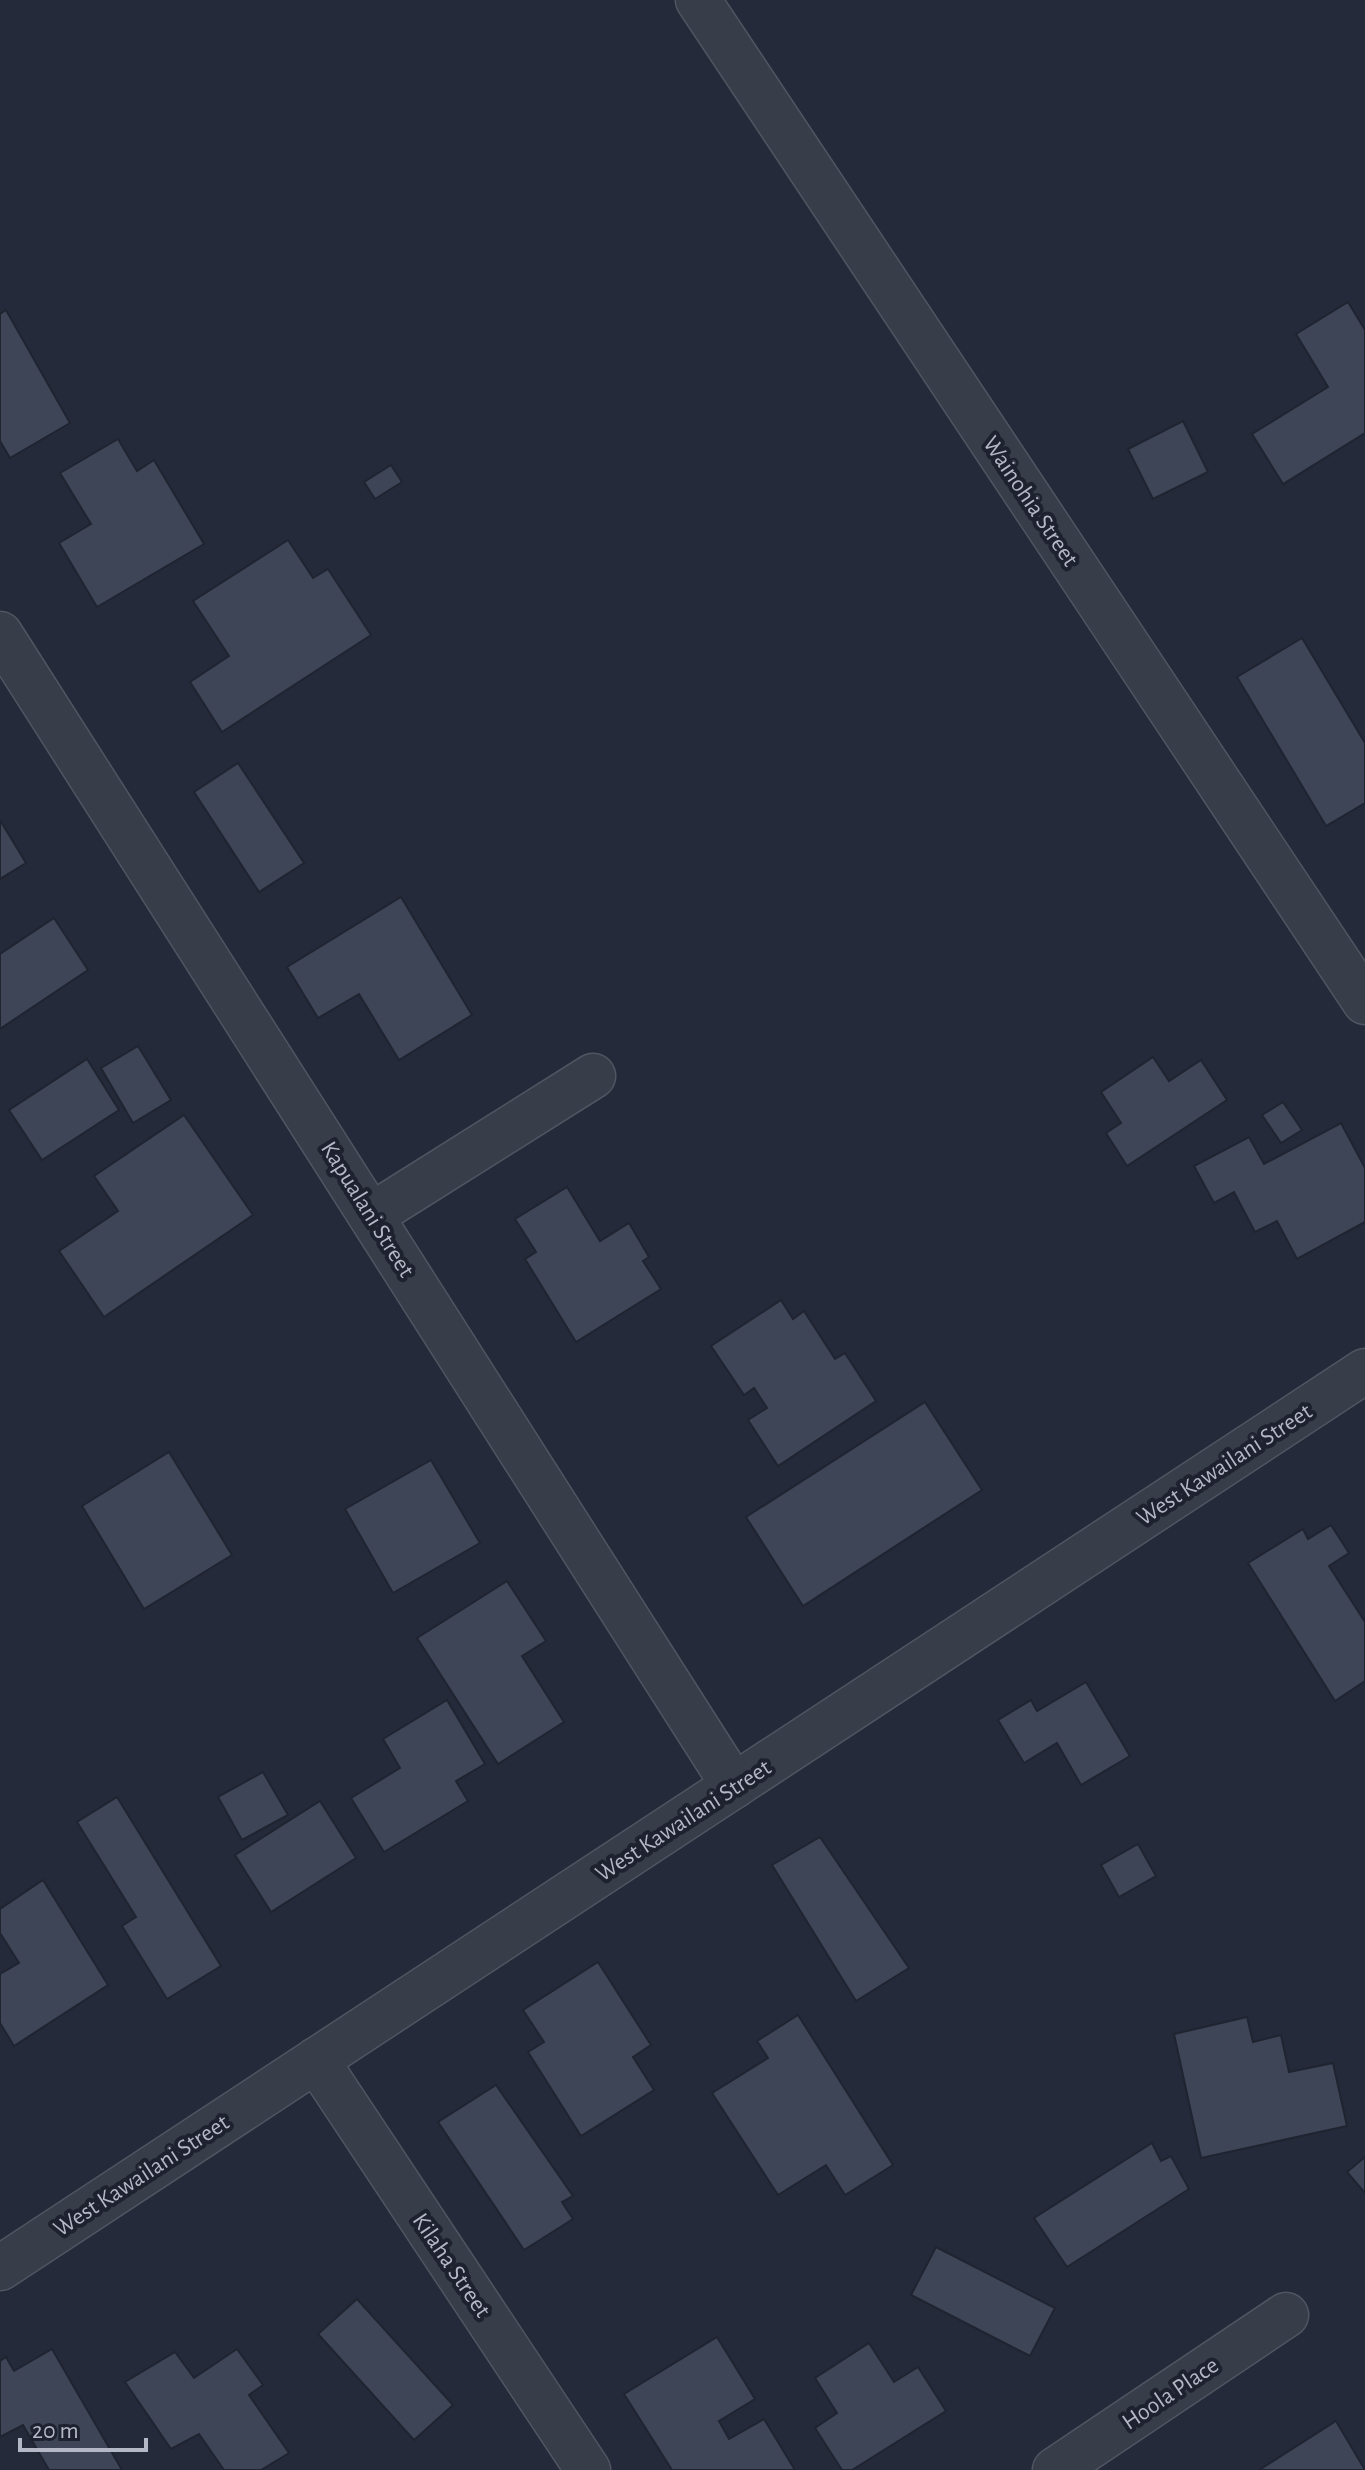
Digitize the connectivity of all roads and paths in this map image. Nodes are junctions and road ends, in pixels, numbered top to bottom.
1 (698, 0) edge
2 (0, 634) edge
3 (1365, 1002) edge
4 (593, 1076) dead end
5 (372, 1215) junction
6 (1365, 1371) edge
7 (734, 1786) junction
8 (316, 2060) junction
9 (0, 2268) edge
10 (1286, 2315) dead end
11 (588, 2470) edge
12 (1055, 2470) edge

1 - 3 street, Wainohia Street
2 - 5 street, Kapualani Street
4 - 5 street
5 - 7 street, Kapualani Street
6 - 7 street, West Kawailani Street
7 - 8 street, West Kawailani Street
8 - 9 street, West Kawailani Street
8 - 11 street, Kilaha Street
10 - 12 street, Hoola Place

